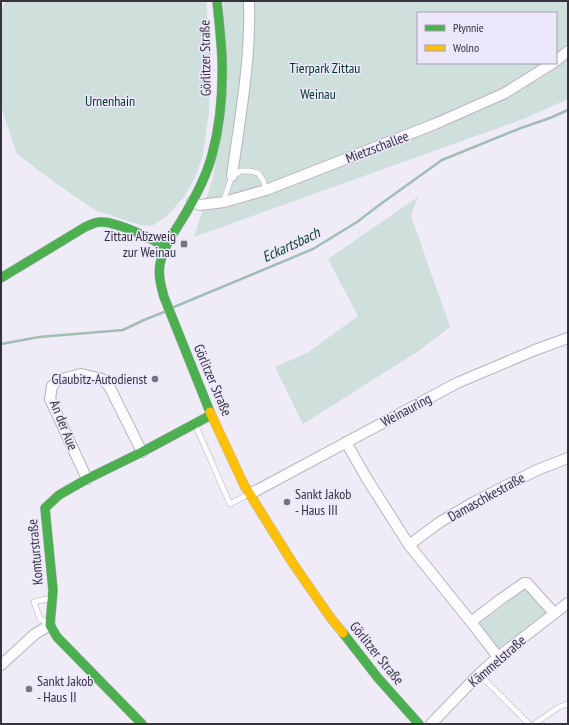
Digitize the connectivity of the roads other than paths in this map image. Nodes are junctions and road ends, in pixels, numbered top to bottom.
1 (217, 1) edge
2 (249, 1) edge
3 (568, 51) edge
4 (557, 60) edge
5 (551, 64) edge
6 (232, 176) junction
7 (266, 190) junction
8 (192, 202) junction
9 (224, 202) junction
10 (166, 246) junction
11 (1, 278) edge
12 (568, 338) edge
13 (212, 415) junction
14 (194, 424) junction
15 (346, 442) junction
16 (142, 452) junction
17 (568, 458) edge
18 (87, 479) junction
19 (250, 494) junction
20 (409, 545) junction
21 (52, 598) junction
22 (568, 603) edge
23 (554, 613) junction
24 (471, 622) junction
25 (50, 625) junction
26 (498, 657) junction
27 (1, 665) edge
28 (479, 674) junction
29 (568, 704) edge
30 (142, 724) edge
31 (419, 724) edge
32 (431, 724) edge
33 (529, 724) edge
34 (534, 724) edge

1 - 8 main road, Görlitzer Straße
2 - 6 street
3 - 4 street
5 - 7 street, Mietzschallee
6 - 7 lane
6 - 9 lane
7 - 9 street, Mietzschallee
8 - 9 street, Mietzschallee
8 - 10 main road, Görlitzer Straße
10 - 11 main road
10 - 13 main road, Görlitzer Straße
12 - 15 street, Weinauring
13 - 14 main road, Komturstraße
13 - 19 main road, Görlitzer Straße
14 - 16 main road, Komturstraße
14 - 19 lane
15 - 19 street, Weinauring
15 - 20 street
16 - 18 main road, Komturstraße
16 - 18 street, An der Aue
17 - 20 street, Damaschkestraße
18 - 21 main road, Komturstraße
19 - 31 main road, Görlitzer Straße
20 - 24 street
21 - 25 main road, Komturstraße
21 - 25 lane
22 - 23 street, Kämmelstraße
23 - 24 street
23 - 26 street, Kämmelstraße
24 - 26 street
25 - 27 street
25 - 30 main road
26 - 28 street, Kämmelstraße
28 - 32 street, Kämmelstraße
28 - 33 lane
29 - 34 lane

